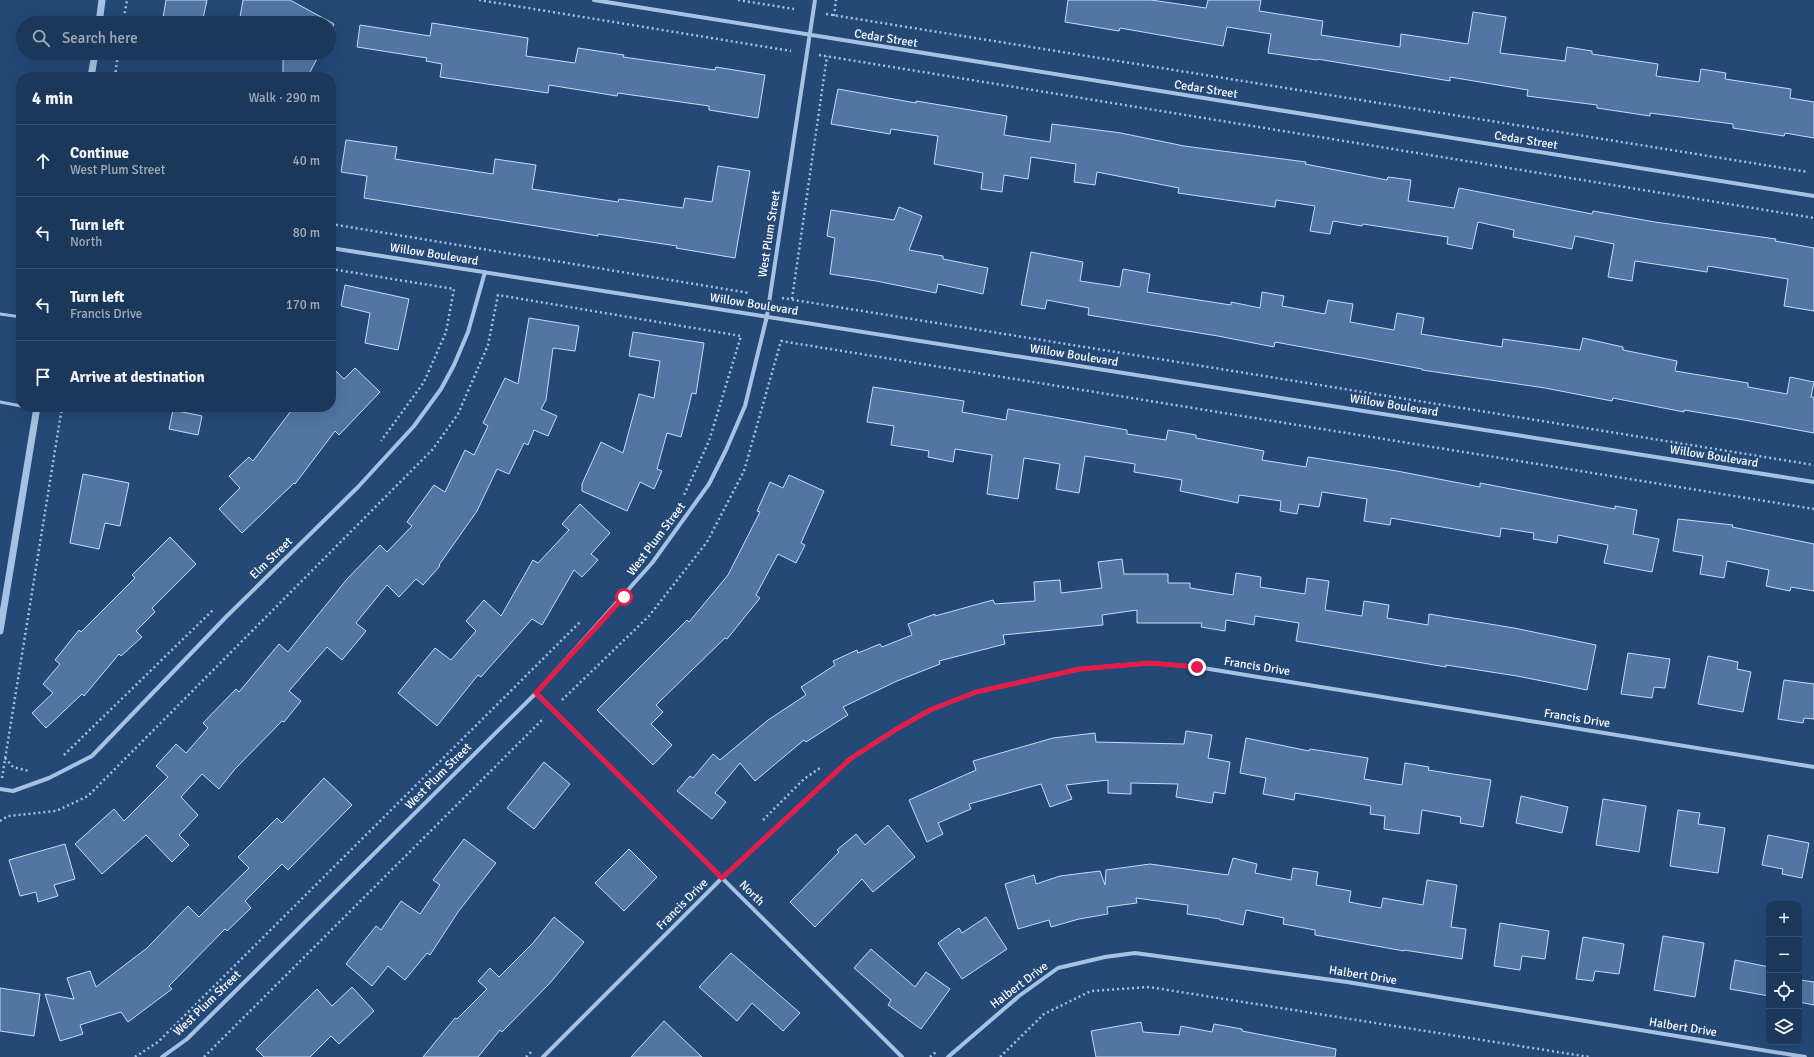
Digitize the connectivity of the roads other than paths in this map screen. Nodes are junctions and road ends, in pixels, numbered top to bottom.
1 (102, 0) edge
2 (594, 0) edge
3 (815, 0) edge
4 (100, 16) edge
5 (810, 36) junction
6 (94, 60) edge
7 (92, 72) edge
8 (1814, 196) edge
9 (336, 249) edge
10 (485, 272) junction
11 (0, 314) edge
12 (16, 316) edge
13 (766, 316) junction
14 (0, 402) edge
15 (16, 405) edge
16 (36, 412) edge
17 (1814, 482) edge
18 (0, 631) edge
19 (536, 693) junction
20 (1814, 767) edge
21 (0, 790) edge
22 (722, 878) junction
23 (162, 1057) edge
24 (543, 1057) edge
25 (902, 1057) edge
26 (948, 1057) edge
27 (1804, 1057) edge

1 - 4 street
2 - 5 street, Cedar Street
3 - 5 street, West Plum Street
5 - 8 street, Cedar Street
5 - 13 street, West Plum Street
6 - 7 street
9 - 10 street, Willow Boulevard
10 - 13 street, Willow Boulevard
10 - 21 street, Elm Street
11 - 12 lane
13 - 17 street, Willow Boulevard
13 - 19 street, West Plum Street
14 - 15 lane
16 - 18 street
19 - 22 street, North
19 - 23 street, West Plum Street
20 - 22 street, Francis Drive
22 - 24 street, Francis Drive
22 - 25 street, North
26 - 27 street, Halbert Drive

